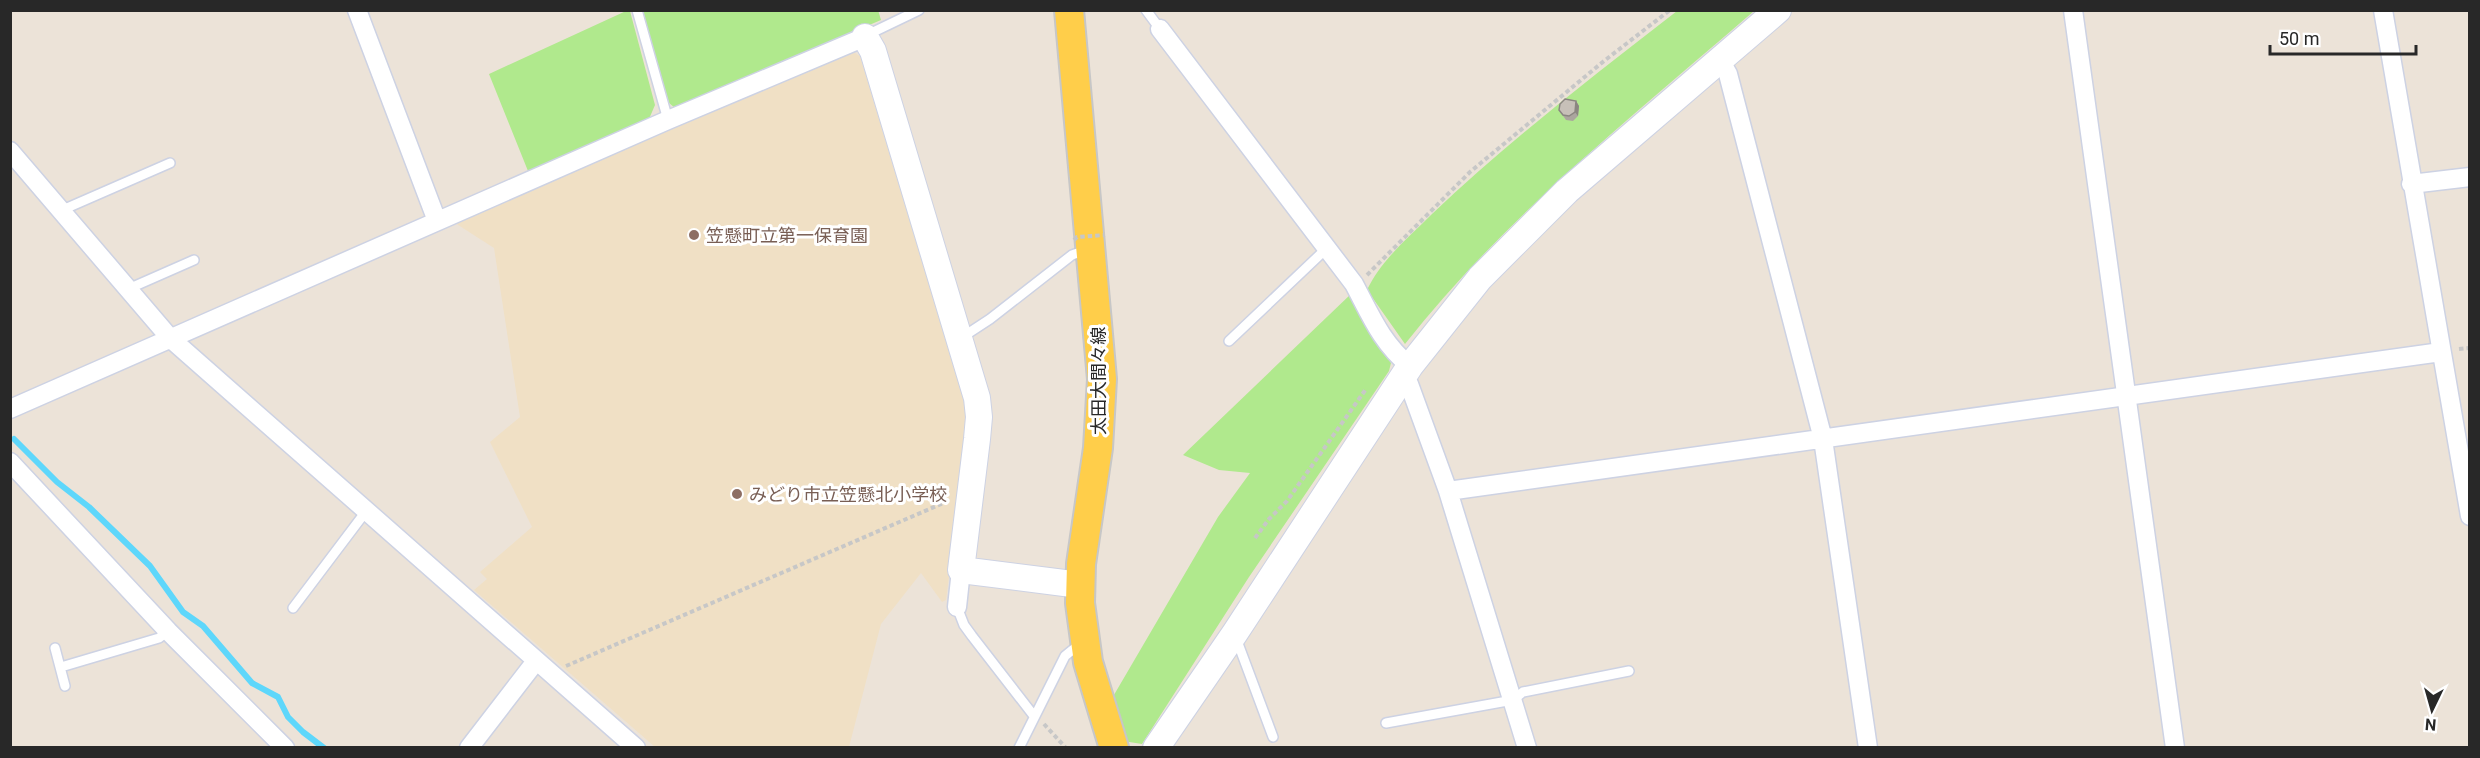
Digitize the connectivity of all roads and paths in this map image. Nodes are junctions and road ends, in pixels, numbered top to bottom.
1 (357, 10) edge
2 (637, 10) edge
3 (919, 10) edge
4 (1069, 10) edge
5 (1146, 10) edge
6 (1670, 10) edge
7 (1778, 10) edge
8 (2073, 10) edge
9 (2383, 10) edge
10 (1160, 29) joint
11 (865, 37) junction
12 (1720, 60) junction
13 (668, 120) junction
14 (10, 151) edge
15 (170, 163) dead end
16 (2469, 177) edge
17 (2411, 184) junction
18 (60, 211) junction
19 (437, 221) junction
20 (1090, 242) junction
21 (1327, 248) junction
22 (194, 260) dead end
23 (1354, 284) junction
24 (128, 289) junction
25 (170, 338) junction
26 (961, 338) junction
27 (1229, 341) dead end
28 (2441, 352) junction
29 (1407, 372) junction
30 (1368, 386) dead end
31 (2127, 397) junction
32 (10, 409) edge
33 (1823, 440) junction
34 (10, 462) edge
35 (1448, 491) junction
36 (954, 499) dead end
37 (367, 510) junction
38 (2469, 516) edge
39 (1255, 538) dead end
40 (961, 570) junction
41 (1080, 585) junction
42 (957, 607) joint
43 (293, 608) dead end
44 (168, 631) junction
45 (1235, 633) junction
46 (1084, 641) junction
47 (55, 648) dead end
48 (536, 661) junction
49 (61, 667) junction
50 (560, 668) dead end
51 (1629, 671) dead end
52 (65, 686) dead end
53 (1513, 700) junction
54 (1034, 716) junction
55 (1386, 723) dead end
56 (1274, 738) dead end
57 (285, 747) edge
58 (469, 747) edge
59 (636, 747) edge
60 (1018, 747) edge
61 (1066, 747) edge
62 (1114, 747) edge
63 (1156, 747) edge
64 (1527, 747) edge
65 (1868, 747) edge
66 (2175, 747) edge

1 - 19 street
2 - 13 lane
3 - 11 lane
4 - 20 main road, 太田大間々線
5 - 10 lane
6 - 23 path
7 - 12 street
8 - 31 street
9 - 17 street
10 - 21 street
11 - 13 street
11 - 26 street
12 - 29 street
12 - 33 street
13 - 19 street
14 - 18 street
15 - 18 lane
16 - 17 street
17 - 28 street
18 - 24 street
19 - 25 street
20 - 26 lane
20 - 41 main road, 太田大間々線
21 - 23 street
21 - 27 lane
22 - 24 lane
23 - 29 street
24 - 25 street
25 - 32 street
25 - 37 street
26 - 40 street
28 - 31 street
28 - 38 street
29 - 35 street
29 - 45 street
30 - 39 path
31 - 33 street
31 - 66 street
33 - 35 street
33 - 65 street
34 - 44 street
35 - 53 street
36 - 50 path
37 - 43 lane
37 - 48 street
40 - 41 street
40 - 42 street
41 - 46 main road, 太田大間々線
42 - 54 lane
44 - 49 lane
44 - 57 street
45 - 56 lane
45 - 63 street
46 - 54 lane
46 - 62 main road, 太田大間々線
47 - 49 lane
48 - 58 street
48 - 59 street
49 - 52 lane
51 - 53 lane
53 - 55 lane
53 - 64 street
54 - 60 lane
54 - 61 path

